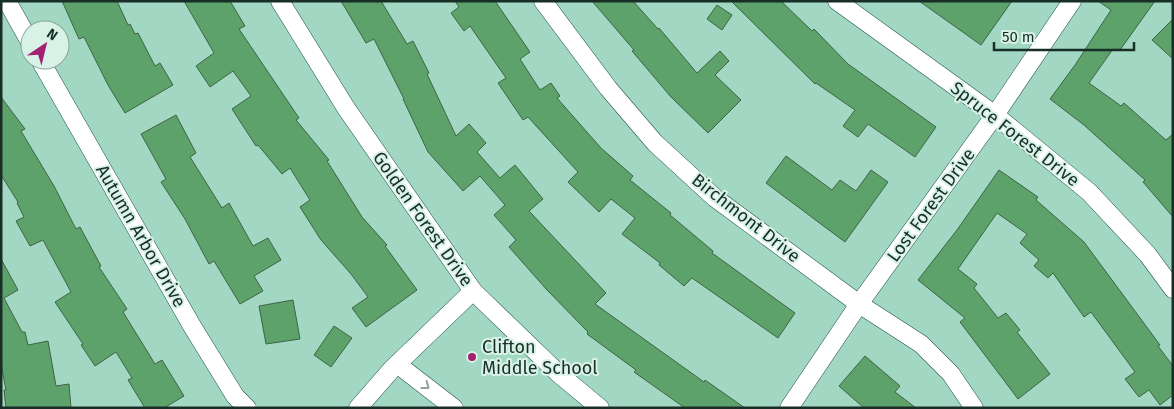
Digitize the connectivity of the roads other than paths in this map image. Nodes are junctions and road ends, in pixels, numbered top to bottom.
1 (7, 1) edge
2 (280, 1) edge
3 (543, 1) edge
4 (837, 1) edge
5 (1072, 1) edge
6 (20, 24) edge
7 (46, 70) edge
8 (995, 115) junction
9 (1173, 289) edge
10 (473, 291) junction
11 (859, 304) junction
12 (397, 364) junction
13 (247, 408) edge
14 (358, 408) edge
15 (454, 408) edge
16 (600, 408) edge
17 (789, 408) edge
18 (974, 408) edge

1 - 6 street
2 - 10 street, Golden Forest Drive
3 - 11 street, Birchmont Drive
4 - 8 street, Spruce Forest Drive
5 - 8 street, Lost Forest Drive
7 - 13 street, Autumn Arbor Drive
8 - 9 street, Spruce Forest Drive
8 - 11 street, Lost Forest Drive
10 - 12 street
10 - 16 street, Golden Forest Drive
11 - 17 street, Lost Forest Drive
11 - 18 street, Birchmont Drive
12 - 14 street
12 -> 15 street

